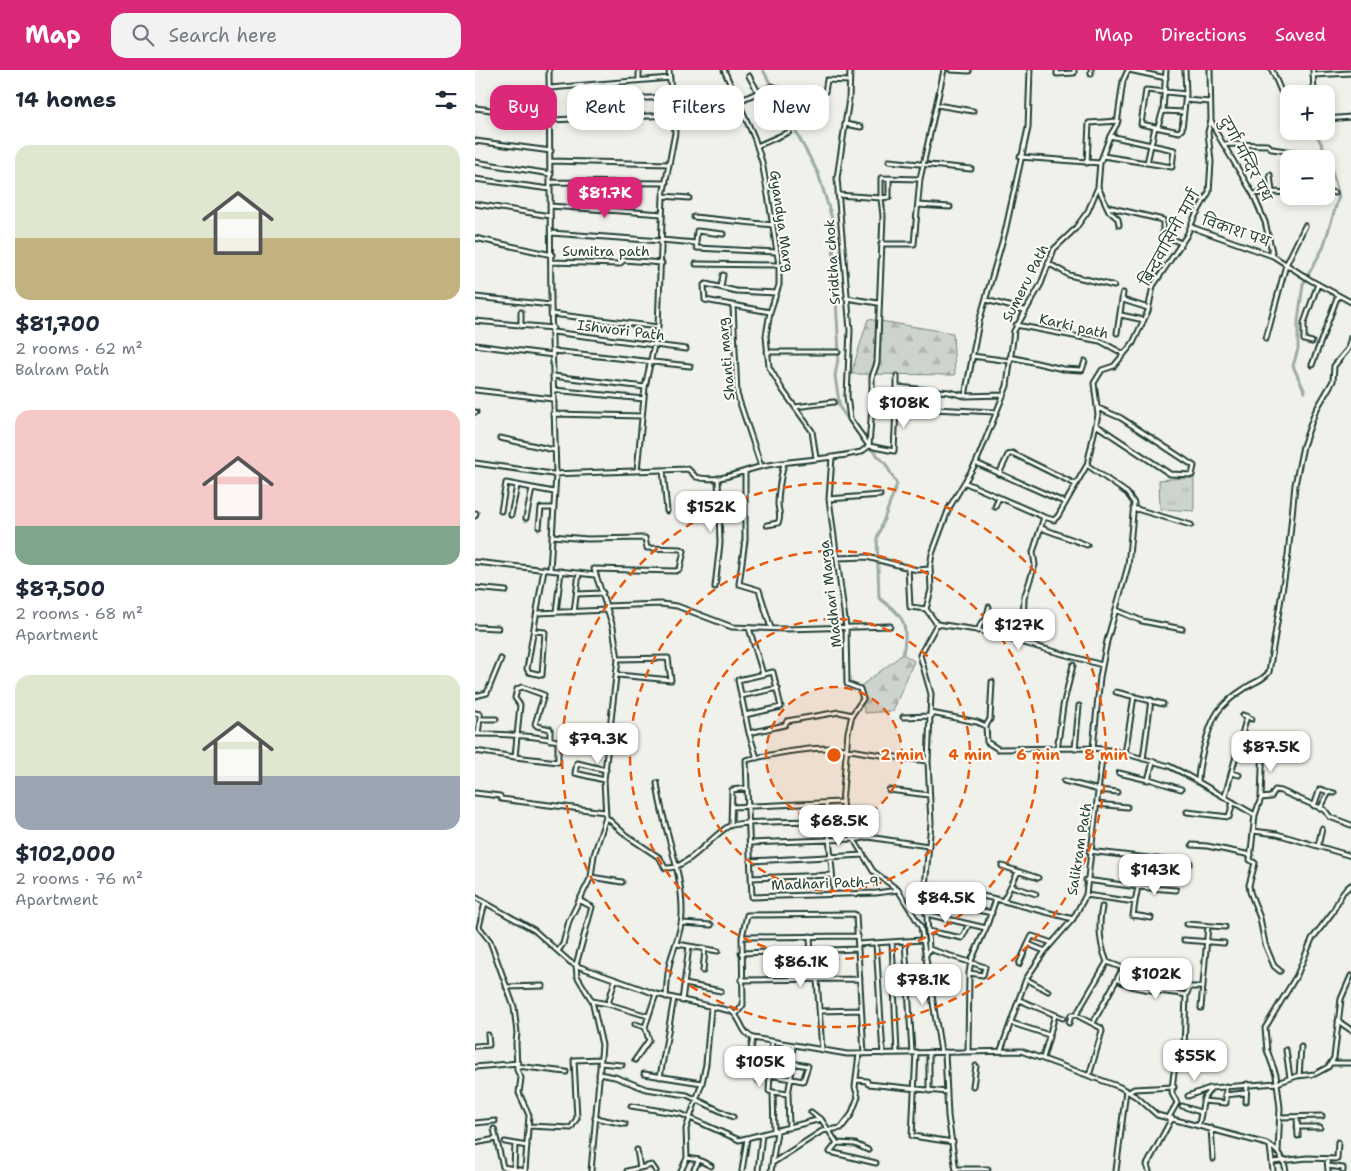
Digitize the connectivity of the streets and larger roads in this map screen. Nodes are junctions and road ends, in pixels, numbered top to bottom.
1 (549, 70) edge
2 (639, 70) edge
3 (669, 70) edge
4 (724, 70) edge
5 (850, 70) edge
6 (944, 70) edge
7 (951, 70) edge
8 (1030, 70) edge
9 (1057, 70) edge
10 (1074, 70) edge
11 (1128, 70) edge
12 (1148, 70) edge
13 (1167, 70) edge
14 (1185, 70) edge
15 (1210, 70) edge
16 (1272, 70) edge
17 (1313, 70) edge
18 (969, 71) edge
19 (1351, 73) edge
20 (1148, 75) junction
21 (1313, 75) junction
22 (749, 76) dead end
23 (670, 78) junction
24 (1166, 78) junction
25 (639, 80) junction
26 (849, 81) junction
27 (550, 85) edge
28 (671, 85) edge
29 (730, 85) edge
30 (754, 85) edge
31 (826, 85) edge
32 (1314, 85) edge
33 (557, 87) edge
34 (1280, 89) edge
35 (1164, 93) junction
36 (1186, 94) junction
37 (1185, 100) junction
38 (1210, 102) junction
39 (937, 105) junction
40 (475, 108) edge
41 (490, 110) edge
42 (1163, 110) junction
43 (973, 111) dead end
44 (1184, 112) junction
45 (744, 117) edge
46 (1351, 117) edge
47 (1335, 118) edge
48 (1211, 120) junction
49 (1118, 121) junction
50 (845, 124) junction
51 (861, 127) dead end
52 (1156, 127) junction
53 (550, 130) edge
54 (675, 130) edge
55 (789, 132) dead end
56 (1109, 136) junction
57 (475, 141) edge
58 (1223, 144) junction
59 (1151, 145) junction
60 (757, 146) junction
61 (1280, 150) edge
62 (551, 151) junction
63 (1103, 156) junction
64 (1020, 158) junction
65 (551, 161) junction
66 (475, 162) edge
67 (889, 162) dead end
68 (1087, 163) junction
69 (1100, 163) junction
70 (1147, 163) junction
71 (669, 164) junction
72 (923, 166) junction
73 (971, 168) dead end
74 (551, 174) junction
75 (1270, 175) dead end
76 (889, 178) junction
77 (475, 179) edge
78 (920, 179) junction
79 (551, 182) junction
80 (666, 183) junction
81 (1098, 187) junction
82 (550, 189) junction
83 (1272, 192) junction
84 (1280, 192) edge
85 (1253, 194) junction
86 (838, 195) junction
87 (663, 196) junction
88 (689, 198) dead end
89 (881, 198) junction
90 (477, 205) edge
91 (918, 205) junction
92 (549, 206) junction
93 (950, 207) dead end
94 (1108, 207) junction
95 (662, 214) junction
96 (550, 216) junction
97 (694, 217) dead end
98 (773, 225) junction
99 (1119, 225) dead end
100 (1305, 226) dead end
101 (1191, 227) junction
102 (551, 234) junction
103 (723, 234) dead end
104 (475, 238) edge
105 (661, 240) junction
106 (696, 243) junction
107 (1181, 243) junction
108 (881, 244) junction
109 (777, 252) junction
110 (552, 255) junction
111 (1273, 256) junction
112 (551, 262) junction
113 (661, 263) junction
114 (1048, 263) junction
115 (696, 264) dead end
116 (779, 265) junction
117 (1286, 265) junction
118 (723, 275) dead end
119 (1318, 284) junction
120 (1114, 286) dead end
121 (721, 287) junction
122 (777, 293) junction
123 (1123, 293) dead end
124 (1338, 296) junction
125 (475, 297) edge
126 (846, 298) junction
127 (986, 300) junction
128 (1123, 300) junction
129 (879, 302) junction
130 (1351, 302) edge
131 (551, 304) junction
132 (733, 306) junction
133 (1148, 308) junction
134 (1024, 310) junction
135 (521, 312) dead end
136 (770, 312) junction
137 (552, 314) junction
138 (1121, 315) junction
139 (1144, 320) junction
140 (475, 321) edge
141 (1016, 325) junction
142 (521, 326) junction
143 (658, 326) junction
144 (553, 330) junction
145 (1117, 333) dead end
146 (1351, 337) edge
147 (1266, 338) dead end
148 (1313, 342) dead end
149 (475, 345) edge
150 (655, 346) junction
151 (686, 348) dead end
152 (767, 352) junction
153 (838, 352) dead end
154 (553, 353) junction
155 (1124, 354) junction
156 (972, 356) junction
157 (1009, 357) junction
158 (651, 361) junction
159 (1010, 361) junction
160 (1085, 361) dead end
161 (1312, 365) dead end
162 (690, 366) dead end
163 (553, 376) junction
164 (897, 376) dead end
165 (645, 387) junction
166 (897, 387) junction
167 (475, 390) edge
168 (554, 390) junction
169 (1003, 395) junction
170 (965, 396) junction
171 (553, 399) junction
172 (644, 399) junction
173 (834, 402) dead end
174 (872, 406) junction
175 (794, 407) junction
176 (897, 407) junction
177 (1098, 408) junction
178 (995, 412) junction
179 (553, 414) junction
180 (642, 416) junction
181 (1096, 425) junction
182 (500, 438) dead end
183 (869, 446) junction
184 (554, 450) junction
185 (832, 457) junction
186 (816, 458) junction
187 (475, 463) edge
188 (784, 463) junction
189 (976, 463) junction
190 (1087, 465) junction
191 (761, 466) junction
192 (663, 470) junction
193 (637, 472) junction
194 (745, 472) junction
195 (555, 474) junction
196 (999, 474) junction
197 (718, 478) junction
198 (966, 483) junction
199 (1075, 484) junction
200 (517, 486) junction
201 (532, 489) junction
202 (554, 492) junction
203 (880, 496) dead end
204 (999, 498) junction
205 (829, 499) junction
206 (1065, 502) junction
207 (995, 507) dead end
208 (553, 508) junction
209 (1133, 508) junction
210 (501, 511) dead end
211 (667, 511) dead end
212 (511, 515) dead end
213 (526, 518) dead end
214 (1044, 518) junction
215 (767, 525) dead end
216 (1191, 525) dead end
217 (539, 527) dead end
218 (1041, 528) junction
219 (553, 536) junction
220 (1087, 545) dead end
221 (837, 558) junction
222 (475, 562) edge
223 (909, 568) junction
224 (544, 569) junction
225 (930, 569) junction
226 (550, 570) junction
227 (561, 571) junction
228 (579, 573) junction
229 (595, 575) junction
230 (715, 587) dead end
231 (475, 588) edge
232 (506, 591) dead end
233 (603, 593) junction
234 (577, 594) junction
235 (989, 607) dead end
236 (607, 608) junction
237 (926, 608) junction
238 (1116, 610) junction
239 (556, 612) junction
240 (574, 612) junction
241 (538, 613) junction
242 (988, 614) junction
243 (1008, 619) dead end
244 (937, 624) junction
245 (846, 626) junction
246 (889, 626) dead end
247 (475, 627) edge
248 (498, 628) dead end
249 (749, 628) junction
250 (771, 628) junction
251 (1182, 629) dead end
252 (535, 631) junction
253 (979, 631) junction
254 (1018, 642) junction
255 (501, 659) dead end
256 (618, 659) junction
257 (1073, 665) dead end
258 (1102, 665) junction
259 (763, 674) junction
260 (617, 675) junction
261 (992, 682) dead end
262 (778, 688) junction
263 (1116, 692) dead end
264 (475, 696) edge
265 (741, 696) junction
266 (1134, 696) junction
267 (1151, 700) junction
268 (1163, 704) dead end
269 (1079, 706) dead end
270 (475, 713) edge
271 (745, 715) junction
272 (852, 715) junction
273 (931, 715) junction
274 (903, 717) dead end
275 (481, 718) junction
276 (496, 719) dead end
277 (1252, 719) dead end
278 (986, 726) junction
279 (749, 733) junction
280 (1242, 733) junction
281 (477, 734) edge
282 (516, 736) junction
283 (550, 740) junction
284 (1093, 748) junction
285 (846, 749) junction
286 (1075, 749) junction
287 (1103, 749) junction
288 (1057, 750) junction
289 (475, 751) edge
290 (1125, 754) junction
291 (515, 757) junction
292 (757, 758) junction
293 (1143, 759) junction
294 (928, 761) junction
295 (1153, 762) junction
296 (606, 770) junction
297 (1232, 772) junction
298 (1119, 773) dead end
299 (1239, 774) dead end
300 (606, 779) junction
301 (1149, 779) junction
302 (1064, 781) dead end
303 (1198, 782) junction
304 (657, 783) dead end
305 (747, 788) junction
306 (1181, 789) dead end
307 (889, 790) dead end
308 (1099, 790) junction
309 (1117, 792) dead end
310 (1329, 792) junction
311 (475, 793) edge
312 (1334, 793) dead end
313 (929, 795) junction
314 (1225, 796) junction
315 (1261, 798) junction
316 (841, 802) junction
317 (1233, 802) junction
318 (826, 803) junction
319 (1097, 804) junction
320 (748, 806) junction
321 (1314, 806) junction
322 (732, 807) junction
323 (1127, 807) dead end
324 (1320, 809) junction
325 (1187, 812) dead end
326 (606, 815) junction
327 (1255, 815) junction
328 (845, 820) junction
329 (827, 821) junction
330 (749, 824) junction
331 (731, 825) junction
332 (1351, 825) edge
333 (1322, 829) dead end
334 (1253, 831) junction
335 (854, 839) junction
336 (829, 840) junction
337 (750, 843) junction
338 (928, 846) junction
339 (1192, 846) dead end
340 (1318, 846) junction
341 (1089, 851) junction
342 (865, 855) junction
343 (1251, 855) junction
344 (1351, 856) edge
345 (831, 858) junction
346 (750, 862) junction
347 (1191, 863) dead end
348 (1002, 866) dead end
349 (677, 867) junction
350 (1018, 872) junction
351 (831, 875) junction
352 (591, 877) junction
353 (751, 878) junction
354 (1038, 878) dead end
355 (1086, 880) junction
356 (622, 882) dead end
357 (1351, 885) edge
358 (1011, 886) junction
359 (925, 887) junction
360 (1137, 887) junction
361 (950, 889) junction
362 (898, 890) junction
363 (1176, 890) dead end
364 (834, 893) junction
365 (1036, 894) dead end
366 (1086, 894) junction
367 (475, 897) edge
368 (996, 899) junction
369 (1004, 899) junction
370 (579, 900) junction
371 (1135, 902) junction
372 (485, 903) junction
373 (949, 904) junction
374 (1102, 907) dead end
375 (992, 913) junction
376 (926, 914) junction
377 (947, 918) junction
378 (1151, 918) dead end
379 (1073, 919) junction
380 (682, 923) junction
381 (969, 924) junction
382 (1187, 924) dead end
383 (711, 926) dead end
384 (1209, 926) junction
385 (1225, 927) dead end
386 (986, 928) junction
387 (928, 932) junction
388 (811, 936) junction
389 (858, 936) junction
390 (742, 937) junction
391 (922, 940) junction
392 (1184, 940) dead end
393 (905, 941) junction
394 (892, 942) junction
395 (1207, 942) junction
396 (876, 943) junction
397 (1052, 943) junction
398 (1224, 943) dead end
399 (677, 944) junction
400 (858, 944) junction
401 (1028, 944) junction
402 (689, 946) junction
403 (929, 948) junction
404 (705, 949) junction
405 (859, 949) junction
406 (558, 951) junction
407 (718, 951) dead end
408 (812, 951) junction
409 (1045, 951) junction
410 (741, 953) junction
411 (925, 957) junction
412 (971, 961) junction
413 (1107, 962) junction
414 (1019, 964) dead end
415 (575, 965) junction
416 (703, 971) dead end
417 (1279, 971) dead end
418 (969, 973) junction
419 (1351, 976) edge
420 (812, 978) junction
421 (817, 979) junction
422 (860, 979) junction
423 (1026, 979) junction
424 (615, 980) junction
425 (741, 980) junction
426 (1118, 980) junction
427 (685, 984) junction
428 (543, 986) dead end
429 (506, 987) junction
430 (1203, 987) junction
431 (721, 991) dead end
432 (1048, 991) dead end
433 (656, 994) junction
434 (1186, 995) junction
435 (667, 997) junction
436 (673, 998) junction
437 (682, 1000) junction
438 (1019, 1000) junction
439 (592, 1002) junction
440 (608, 1004) junction
441 (711, 1008) junction
442 (1201, 1008) dead end
443 (861, 1010) junction
444 (820, 1011) junction
445 (735, 1014) junction
446 (1055, 1015) junction
447 (1076, 1015) junction
448 (647, 1016) junction
449 (1063, 1018) dead end
450 (1338, 1021) junction
451 (1069, 1023) dead end
452 (1093, 1023) junction
453 (635, 1024) dead end
454 (1012, 1024) junction
455 (645, 1026) junction
456 (1351, 1030) edge
457 (488, 1035) dead end
458 (1049, 1035) junction
459 (753, 1038) junction
460 (771, 1041) junction
461 (793, 1045) junction
462 (475, 1046) edge
463 (1301, 1047) dead end
464 (822, 1050) junction
465 (1001, 1050) junction
466 (1286, 1050) dead end
467 (914, 1052) junction
468 (929, 1052) junction
469 (943, 1052) junction
470 (968, 1052) junction
471 (897, 1053) junction
472 (859, 1054) junction
473 (863, 1054) junction
474 (883, 1054) junction
475 (1043, 1058) junction
476 (770, 1059) junction
477 (635, 1060) dead end
478 (601, 1061) junction
479 (792, 1063) junction
480 (1331, 1063) junction
481 (1351, 1063) edge
482 (517, 1064) junction
483 (622, 1066) dead end
484 (976, 1066) dead end
485 (475, 1067) edge
486 (566, 1072) dead end
487 (599, 1074) junction
488 (644, 1074) dead end
489 (769, 1075) junction
490 (1089, 1076) junction
491 (1299, 1076) junction
492 (660, 1078) junction
493 (791, 1078) junction
494 (1290, 1078) junction
495 (857, 1080) junction
496 (759, 1081) dead end
497 (702, 1083) junction
498 (1277, 1083) junction
499 (1247, 1084) junction
500 (973, 1086) dead end
501 (1226, 1086) junction
502 (1174, 1087) junction
503 (913, 1088) junction
504 (1211, 1088) junction
505 (1128, 1091) junction
506 (773, 1092) junction
507 (929, 1092) junction
508 (947, 1092) junction
509 (1245, 1093) junction
510 (788, 1094) junction
511 (1225, 1095) junction
512 (1188, 1096) dead end
513 (697, 1099) junction
514 (1203, 1101) junction
515 (1246, 1102) dead end
516 (631, 1106) dead end
517 (1183, 1106) dead end
518 (811, 1112) dead end
519 (1200, 1112) junction
520 (1322, 1116) dead end
521 (733, 1117) dead end
522 (1280, 1117) junction
523 (1297, 1117) junction
524 (595, 1118) junction
525 (1171, 1118) junction
526 (690, 1119) junction
527 (821, 1119) junction
528 (495, 1121) dead end
529 (475, 1124) edge
530 (625, 1124) dead end
531 (1199, 1124) junction
532 (529, 1126) junction
533 (1297, 1127) junction
534 (1319, 1127) dead end
535 (789, 1128) junction
536 (1211, 1128) junction
537 (494, 1129) dead end
538 (829, 1129) junction
539 (776, 1132) junction
540 (762, 1134) junction
541 (1298, 1136) dead end
542 (747, 1139) junction
543 (496, 1140) junction
544 (505, 1142) dead end
545 (953, 1142) junction
546 (1338, 1142) dead end
547 (475, 1143) edge
548 (837, 1143) junction
549 (515, 1144) junction
550 (1270, 1145) junction
551 (527, 1146) junction
552 (637, 1150) dead end
553 (869, 1150) dead end
554 (1278, 1152) junction
555 (687, 1158) junction
556 (1213, 1159) dead end
557 (1327, 1159) junction
558 (699, 1160) junction
559 (1284, 1160) junction
560 (774, 1162) junction
561 (1273, 1162) junction
562 (876, 1163) dead end
563 (711, 1166) dead end
564 (1328, 1166) junction
565 (639, 1168) junction
566 (515, 1169) junction
567 (988, 1169) dead end
568 (956, 1170) edge
569 (525, 1171) edge
570 (591, 1171) edge
571 (627, 1171) edge
572 (656, 1171) edge
573 (681, 1171) edge
574 (693, 1171) edge
575 (742, 1171) edge
576 (758, 1171) edge
577 (771, 1171) edge
578 (1116, 1171) edge
579 (1149, 1171) edge
580 (1273, 1171) edge
581 (1286, 1171) edge
582 (1328, 1171) edge
583 (1343, 1171) edge

1 - 27 street
2 - 25 street
3 - 23 street
4 - 29 street, Gyandya Marg
5 - 26 street, Sridtha chok
6 - 39 street
7 - 18 street
8 - 64 street
9 - 10 street
11 - 20 street
11 - 49 street, Sumeru Path
12 - 20 street
13 - 24 street
14 - 36 street
15 - 38 street, दुर्गा मन्दिर पथ
16 - 34 street
17 - 21 street
19 - 21 street
20 - 24 street
21 - 32 street
22 - 30 street
23 - 25 street
23 - 28 street
24 - 35 street
25 - 33 street
26 - 31 street
26 - 50 street, Sridtha chok
35 - 36 street
35 - 42 street
35 - 52 street
36 - 37 street
37 - 38 street
37 - 44 street
38 - 48 street, दुर्गा मन्दिर पथ
39 - 43 street
39 - 72 street
40 - 41 street
42 - 44 street
42 - 52 street
44 - 52 street
45 - 60 street, Gyandya Marg
46 - 47 street
48 - 58 street, दुर्गा मन्दिर पथ
48 - 101 street, बिन्दवासिनी मार्ग
49 - 56 street, Sumeru Path
49 - 68 street
50 - 51 street
50 - 86 street, Sridtha chok
52 - 59 street
53 - 62 street
54 - 71 street
55 - 60 street
56 - 59 street
56 - 63 street, Sumeru Path
57 - 62 street
58 - 61 street
58 - 85 street, दुर्गा मन्दिर पथ
59 - 70 street
59 - 70 street
60 - 98 street, Gyandya Marg
62 - 65 street
63 - 69 street, Sumeru Path
63 - 70 street
64 - 68 street
64 - 127 street
65 - 71 street
65 - 74 street
66 - 74 street
67 - 72 street
68 - 69 street
69 - 81 street, Sumeru Path
71 - 80 street
72 - 73 street
72 - 78 street
74 - 79 street
75 - 83 street
76 - 78 street
76 - 89 street
76 - 89 street
77 - 82 street
78 - 91 street
79 - 80 street
79 - 82 street
80 - 87 street
81 - 94 street
81 - 114 street, Sumeru Path
82 - 92 street
83 - 84 street
83 - 85 street
85 - 111 street, दुर्गा मन्दिर पथ
86 - 89 street
86 - 126 street, Sridtha chok
87 - 88 street
87 - 95 street
89 - 108 street
90 - 96 street
91 - 93 street
91 - 108 street
92 - 95 street
92 - 96 street
94 - 99 street
94 - 107 street
95 - 105 street
96 - 102 street
97 - 98 street
98 - 109 street, Gyandya Marg
100 - 117 street
101 - 107 street, बिन्दवासिनी मार्ग
101 - 111 street, विकाश पथ
102 - 105 street
102 - 110 street
103 - 106 street
104 - 110 street
105 - 106 street
105 - 113 street
106 - 109 street
107 - 133 street, बिन्दवासिनी मार्ग
108 - 129 street
109 - 116 street, Gyandya Marg
110 - 112 street
111 - 117 street
112 - 113 street, Sumitra path
112 - 131 street
113 - 143 street
114 - 120 street
114 - 134 street, Sumeru Path
115 - 116 street
116 - 122 street, Gyandya Marg
117 - 119 street
117 - 147 street
118 - 121 street
119 - 124 street
119 - 148 street
121 - 122 street
121 - 132 street
122 - 136 street, Gyandya Marg
123 - 128 street
124 - 130 street
124 - 161 street
125 - 131 street
126 - 129 street
126 - 183 street, Sridtha chok
127 - 134 street
127 - 156 street
128 - 133 street
128 - 138 street
129 - 174 street
131 - 137 street
132 - 136 street
132 - 191 street, Shanti marg
133 - 139 street, बिन्दवासिनी मार्ग
134 - 141 street, Sumeru Path
135 - 142 street
136 - 152 street, Gyandya Marg
137 - 143 street
137 - 144 street
138 - 139 street
138 - 145 street
139 - 155 street, बिन्दवासिनी मार्ग
140 - 142 street, Ishwori Path
141 - 155 street, Karki path
141 - 157 street, Sumeru Path
142 - 144 street, Ishwori Path
143 - 150 street
144 - 150 street, Ishwori Path
144 - 154 street
146 - 303 street
149 - 154 street
150 - 151 street, Ishwori Path
150 - 158 street
152 - 153 street
152 - 175 street, Gyandya Marg
154 - 158 street
154 - 163 street
155 - 177 street, बिन्दवासिनी मार्ग
156 - 159 street
156 - 170 street
157 - 159 street, Sumeru Path
157 - 160 street
158 - 162 street
158 - 165 street
159 - 169 street, Sumeru Path
163 - 165 street
163 - 168 street
164 - 166 street
165 - 172 street
166 - 170 street
166 - 176 street
167 - 171 street
168 - 171 street
168 - 172 street
169 - 170 street
169 - 178 street, Sumeru Path
171 - 179 street
172 - 180 street
173 - 175 street
174 - 176 street
174 - 183 street
175 - 186 street, Gyandya Marg
176 - 178 street
176 - 183 street
177 - 181 street, बिन्दवासिनी मार्ग
177 - 181 street
178 - 189 street, Sumeru Path
179 - 180 street
179 - 184 street
180 - 193 street
181 - 190 street, बिन्दवासिनी मार्ग
182 - 184 street
183 - 185 street
184 - 195 street
185 - 186 street
185 - 205 street, Madhari Marga
186 - 188 street
187 - 195 street
188 - 191 street
188 - 215 street
189 - 196 street
189 - 198 street, Sumeru Path
190 - 199 street, बिन्दवासिनी मार्ग
190 - 209 street
191 - 194 street
192 - 193 street
192 - 197 street
192 - 211 street
193 - 195 street
194 - 197 street
194 - 250 street
195 - 202 street
196 - 199 street
196 - 206 street
197 - 230 street
198 - 204 street
198 - 225 street, Sumeru Path
199 - 206 street, बिन्दवासिनी मार्ग
200 - 201 street
200 - 210 street
200 - 212 street
201 - 202 street
201 - 213 street
202 - 208 street
203 - 205 street
204 - 207 street
204 - 214 street
205 - 221 street, Madhari Marga
206 - 214 street, बिन्दवासिनी मार्ग
208 - 217 street
208 - 219 street
209 - 216 street
209 - 238 street
214 - 218 street
218 - 220 street
218 - 254 street
219 - 226 street
219 - 229 street
221 - 223 street
221 - 245 street, Madhari Marga
222 - 224 street
223 - 225 street
223 - 237 street
224 - 226 street
224 - 241 street
225 - 237 street, Sumeru Path
226 - 227 street
227 - 228 street
227 - 239 street
228 - 229 street
228 - 234 street
229 - 233 street
231 - 232 street
233 - 234 street
233 - 236 street
234 - 240 street
235 - 242 street
236 - 240 street
236 - 249 street
236 - 256 street
237 - 244 street
238 - 251 street
238 - 258 street
239 - 240 street
239 - 241 street
241 - 252 street
242 - 243 street
242 - 253 street
244 - 253 street
244 - 273 street
245 - 246 street
245 - 250 street
245 - 272 street, Madhari Marga
247 - 248 street
249 - 250 street
249 - 259 street
252 - 252 street
253 - 254 street
254 - 258 street
255 - 264 street
256 - 260 street
256 - 260 street
257 - 288 street
258 - 284 street
259 - 262 street
259 - 265 street
260 - 296 street
261 - 278 street
262 - 265 street
262 - 271 street
263 - 266 street
265 - 271 street
266 - 267 street
266 - 290 street
267 - 268 street
267 - 293 street
269 - 286 street
270 - 275 street
271 - 279 street
272 - 279 street
272 - 285 street, Madhari Marga
273 - 274 street
273 - 278 street
273 - 294 street
275 - 276 street
275 - 281 street
277 - 280 street
278 - 288 street
279 - 292 street
280 - 297 street
280 - 315 street
281 - 282 street
282 - 283 street
282 - 283 street
282 - 291 street
283 - 291 street
284 - 286 street
284 - 287 street
285 - 292 street
285 - 294 street
285 - 316 street, Madhari Marga
286 - 288 street
287 - 290 street
287 - 308 street, Salikram Path
289 - 291 street
290 - 293 street
292 - 305 street
293 - 295 street
294 - 313 street
295 - 301 street
295 - 303 street
296 - 300 street
296 - 300 street
297 - 299 street
297 - 314 street
298 - 301 street
300 - 326 street
301 - 306 street
302 - 308 street
303 - 314 street
304 - 349 street
305 - 320 street
305 - 322 street
307 - 313 street
308 - 309 street
308 - 319 street, Salikram Path
310 - 312 street
310 - 321 street
310 - 324 street
311 - 326 street
313 - 338 street
314 - 317 street
315 - 321 street
315 - 327 street
316 - 318 street
316 - 328 street, Madhari Marga
317 - 325 street
317 - 327 street
318 - 320 street
318 - 329 street
319 - 323 street
319 - 341 street, Salikram Path
320 - 322 street
320 - 330 street
321 - 324 street
322 - 331 street
324 - 332 street
326 - 349 street
326 - 352 street
327 - 334 street
328 - 329 street
328 - 335 street, Madhari Marga
329 - 330 street
329 - 336 street
330 - 331 street
330 - 337 street
331 - 349 street
333 - 340 street
334 - 340 street
334 - 343 street
335 - 336 street
335 - 338 street
335 - 342 street, Madhari Marga
336 - 337 street
336 - 345 street
337 - 346 street
338 - 359 street
339 - 343 street
340 - 344 street
341 - 347 street
341 - 355 street, Salikram Path
342 - 345 street
342 - 362 street, Madhari Marga
343 - 417 street
345 - 346 street
345 - 351 street
346 - 353 street
348 - 350 street
349 - 380 street
350 - 354 street
350 - 358 street
351 - 353 street
351 - 364 street
352 - 356 street
352 - 370 street
353 - 364 street, Madhari Path-9
355 - 360 street
355 - 366 street, Salikram Path
357 - 498 street
358 - 365 street
358 - 369 street
359 - 361 street
359 - 376 street
360 - 363 street
360 - 371 street
361 - 368 street
361 - 373 street
362 - 364 street, Madhari Path-9
362 - 391 street, Madhari Marga
366 - 371 street
366 - 379 street, Salikram Path
367 - 372 street
368 - 369 street
368 - 375 street
369 - 379 street
370 - 406 street
370 - 415 street
371 - 378 street
372 - 406 street
372 - 429 street
373 - 375 street
373 - 377 street
374 - 413 street
375 - 386 street
376 - 377 street
376 - 387 street
377 - 381 street
379 - 397 street, Salikram Path
380 - 383 street
380 - 399 street
381 - 386 street
381 - 387 street
382 - 384 street
384 - 385 street
384 - 395 street
386 - 412 street
387 - 403 street
388 - 389 street
388 - 390 street
388 - 408 street
389 - 390 street
389 - 400 street
390 - 410 street
391 - 393 street
391 - 411 street, Madhari Marga
392 - 395 street
393 - 394 street
393 - 467 street
394 - 396 street
394 - 471 street
395 - 398 street
395 - 430 street
396 - 400 street
396 - 474 street
397 - 401 street
397 - 409 street, Salikram Path
399 - 402 street
399 - 435 street
400 - 405 street
401 - 409 street
401 - 414 street
402 - 404 street
402 - 427 street
403 - 411 street
403 - 412 street
404 - 407 street
404 - 416 street
405 - 408 street
405 - 422 street
406 - 415 street
408 - 410 street
408 - 420 street
409 - 423 street, Salikram Path
410 - 425 street
411 - 469 street, Madhari Marga
412 - 418 street
412 - 418 street
413 - 426 street
413 - 447 street
415 - 424 street
415 - 439 street
418 - 470 street
419 - 450 street
420 - 421 street
420 - 425 street
421 - 422 street
421 - 444 street
422 - 443 street
423 - 432 street
423 - 438 street, Salikram Path
424 - 433 street
424 - 440 street
425 - 445 street
426 - 434 street
426 - 452 street
427 - 431 street
427 - 437 street
428 - 429 street
429 - 482 street
430 - 434 street
430 - 442 street
433 - 435 street
433 - 448 street
434 - 502 street
435 - 436 street
436 - 437 street
436 - 492 street
437 - 441 street
438 - 446 street
438 - 454 street, Salikram Path
439 - 440 street
439 - 478 street
440 - 448 street
441 - 445 street
441 - 497 street
443 - 444 street
443 - 473 street
444 - 464 street
445 - 459 street
446 - 449 street
446 - 458 street
447 - 451 street
447 - 452 street
448 - 455 street
450 - 456 street
450 - 480 street
452 - 490 street
453 - 455 street
454 - 458 street
454 - 465 street, Salikram Path
455 - 477 street
457 - 462 street
458 - 475 street
459 - 460 street
459 - 496 street
460 - 461 street
460 - 476 street
461 - 464 street
461 - 479 street
463 - 491 street
464 - 472 street
465 - 470 street
465 - 475 street
466 - 494 street
467 - 468 street
467 - 471 street
467 - 503 street
468 - 469 street
468 - 507 street
469 - 470 street
469 - 508 street, Madhari Marga
471 - 474 street
472 - 473 street
472 - 495 street
473 - 474 street
475 - 490 street
476 - 479 street
476 - 489 street
478 - 483 street
478 - 487 street
478 - 532 street
479 - 493 street
479 - 493 street
480 - 481 street
480 - 491 street
482 - 485 street
482 - 486 street
482 - 532 street
484 - 500 street
487 - 513 street
487 - 524 street
488 - 492 street
489 - 493 street
489 - 506 street
490 - 505 street
491 - 494 street
492 - 497 street
493 - 510 street
494 - 498 street
495 - 503 street
495 - 538 street
497 - 513 street
498 - 499 street
498 - 522 street
499 - 501 street
499 - 509 street
501 - 504 street
501 - 511 street
502 - 505 street
502 - 525 street
503 - 507 street
503 - 545 street
504 - 512 street
504 - 514 street
505 - 525 street
505 - 578 street
506 - 510 street
506 - 539 street
507 - 508 street
508 - 545 street, Madhari Marga
509 - 511 street
509 - 515 street
510 - 535 street
511 - 514 street
513 - 521 street
513 - 526 street
514 - 519 street
516 - 526 street
517 - 519 street
518 - 527 street
519 - 531 street
520 - 523 street
522 - 523 street
522 - 554 street
523 - 533 street
524 - 530 street
524 - 570 street
525 - 531 street
525 - 579 street
526 - 542 street
526 - 555 street
527 - 535 street
527 - 538 street
528 - 529 street
531 - 536 street
532 - 551 street
533 - 534 street
533 - 541 street
535 - 539 street
536 - 550 street
536 - 556 street
537 - 543 street
538 - 548 street
538 - 560 street
539 - 540 street
539 - 560 street
540 - 542 street
540 - 576 street
542 - 575 street
543 - 547 street
543 - 566 street
544 - 549 street
545 - 568 street, Madhari Marga
546 - 557 street
548 - 553 street
548 - 562 street
549 - 551 street
549 - 566 street
550 - 554 street
550 - 561 street
551 - 569 street
552 - 565 street
554 - 559 street
555 - 558 street
555 - 573 street
557 - 559 street
557 - 564 street
558 - 563 street
558 - 574 street
559 - 561 street
559 - 581 street
560 - 577 street
561 - 580 street
564 - 582 street
564 - 583 street
565 - 571 street
565 - 572 street
566 - 569 street
567 - 568 street

